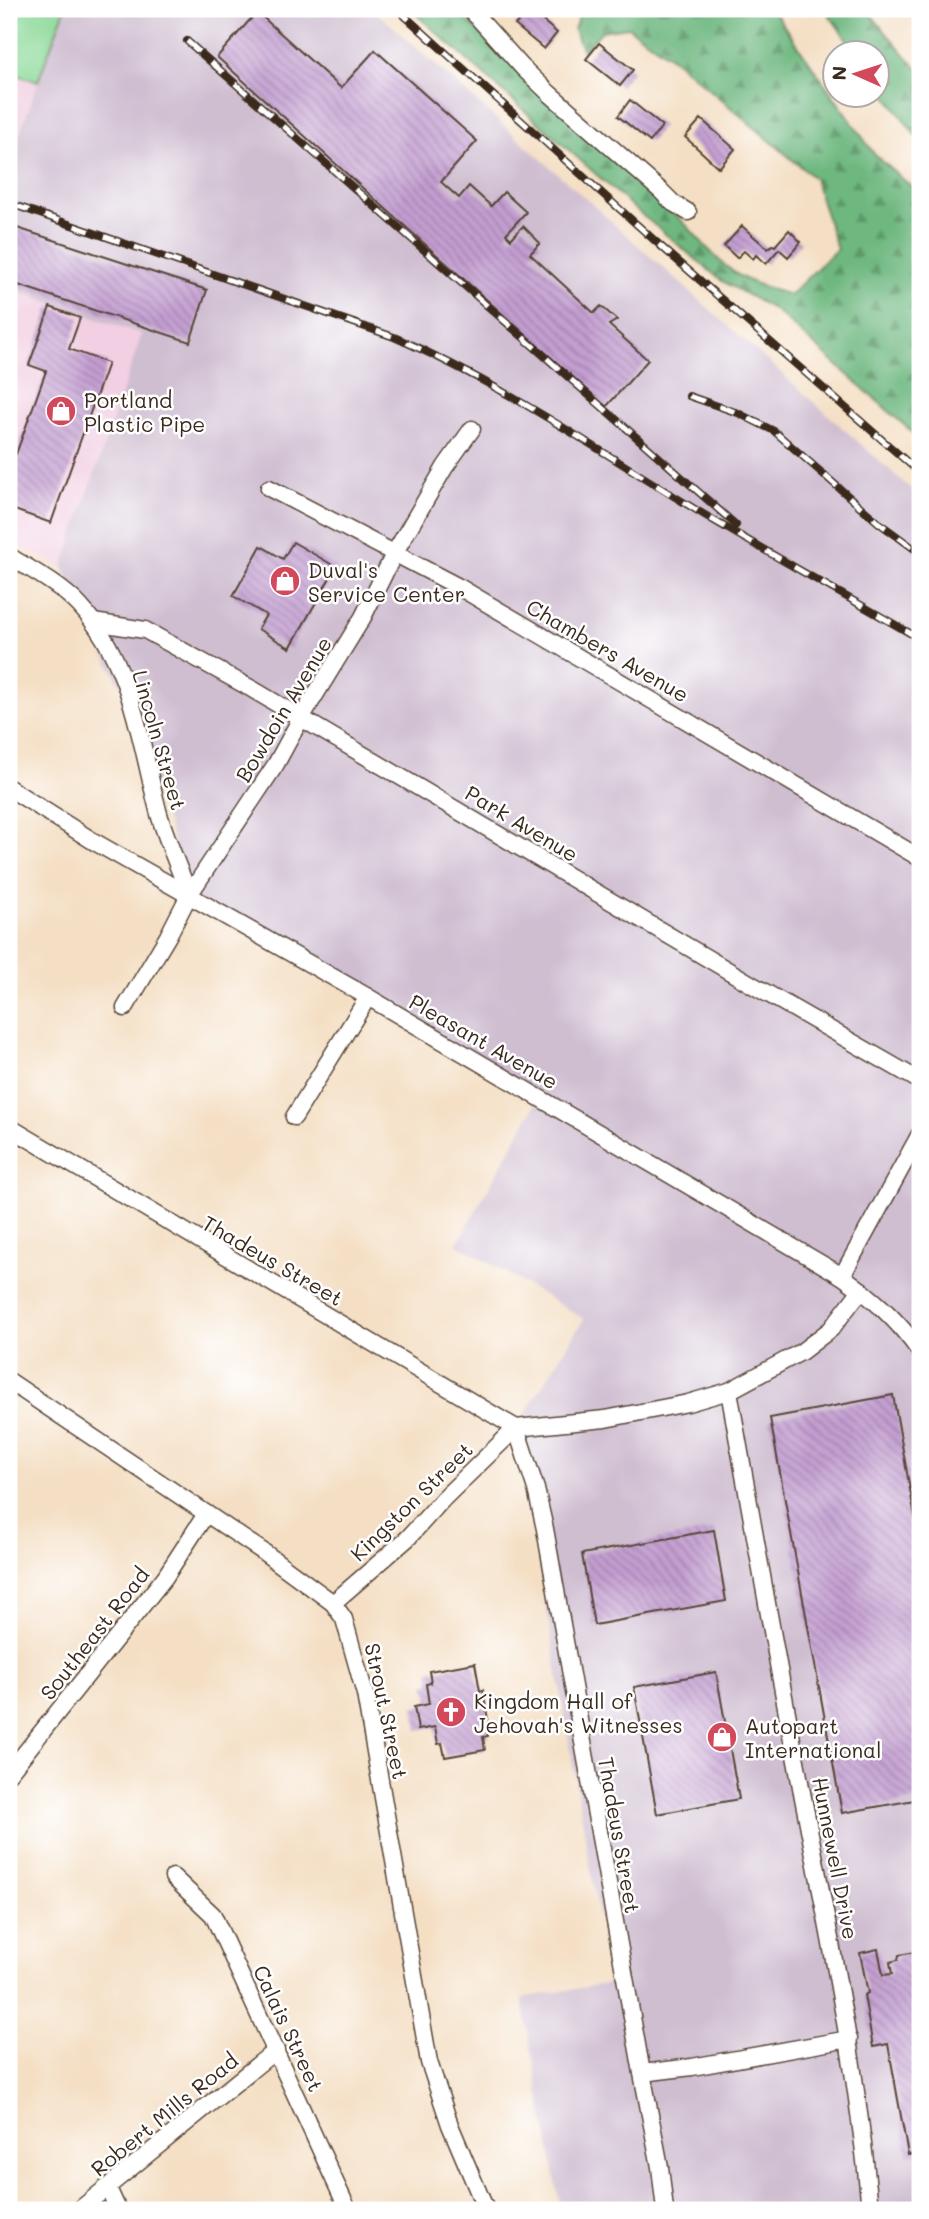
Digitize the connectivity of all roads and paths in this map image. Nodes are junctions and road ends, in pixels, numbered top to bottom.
1 (470, 9) edge
2 (688, 212) dead end
3 (472, 429) dead end
4 (268, 488) dead end
5 (395, 552) junction
6 (9, 556) edge
7 (93, 622) junction
8 (301, 718) junction
9 (12, 797) edge
10 (920, 858) edge
11 (189, 895) junction
12 (368, 997) junction
13 (125, 1008) dead end
14 (920, 1081) edge
15 (294, 1117) dead end
16 (9, 1127) edge
17 (920, 1134) edge
18 (842, 1276) junction
19 (861, 1290) junction
20 (920, 1352) edge
21 (9, 1381) edge
22 (729, 1391) junction
23 (516, 1428) junction
24 (206, 1514) junction
25 (333, 1603) junction
26 (9, 1773) edge
27 (173, 1877) dead end
28 (849, 2039) junction
29 (276, 2050) junction
30 (642, 2073) junction
31 (107, 2188) junction
32 (79, 2210) edge
33 (118, 2210) edge
34 (348, 2210) edge
35 (486, 2210) edge
36 (665, 2210) edge
37 (870, 2210) edge

1 - 2 street
3 - 5 street, Bowdoin Avenue
4 - 5 street, Chambers Avenue
5 - 8 street, Bowdoin Avenue
5 - 10 street, Chambers Avenue
6 - 7 street, Lincoln Street
7 - 8 street, Park Avenue
7 - 11 street, Lincoln Street
8 - 11 street, Bowdoin Avenue
8 - 14 street, Park Avenue
9 - 11 street, Pleasant Avenue
11 - 12 street, Pleasant Avenue
11 - 13 street, Bowdoin Avenue
12 - 15 street
12 - 18 street, Pleasant Avenue
16 - 23 street, Thadeus Street
17 - 18 street
18 - 19 street, Pleasant Avenue
19 - 20 street, Pleasant Avenue
19 - 22 street
21 - 24 street, Strout Street
22 - 23 street
22 - 28 street, Hunnewell Drive
23 - 25 street, Kingston Street
23 - 30 street, Thadeus Street
24 - 25 street, Strout Street
24 - 26 street, Southeast Road
25 - 35 street, Strout Street
27 - 29 street, Calais Street
28 - 30 street
28 - 37 street, Hunnewell Drive
29 - 31 street, Robert Mills Road
29 - 34 street, Calais Street
30 - 36 street, Thadeus Street
31 - 32 street, Robert Mills Road
31 - 33 street

